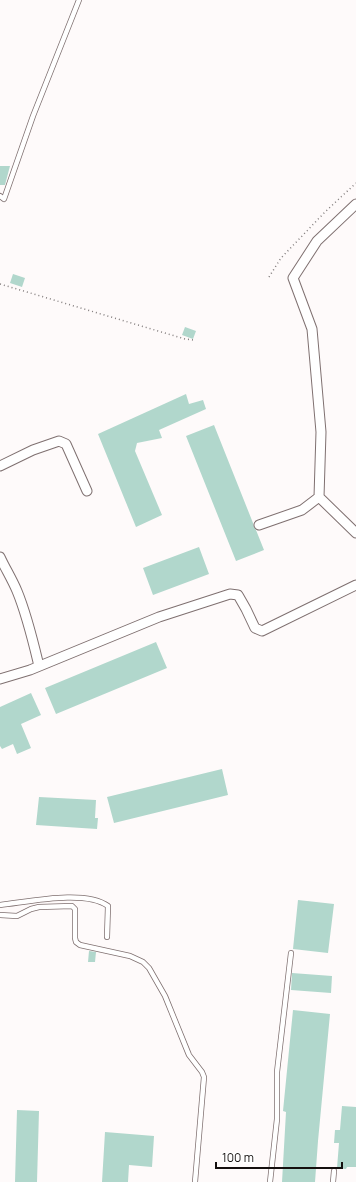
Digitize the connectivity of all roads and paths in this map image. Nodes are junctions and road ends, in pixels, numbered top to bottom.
1 (79, 0) edge
2 (356, 183) edge
3 (0, 196) edge
4 (356, 204) edge
5 (269, 277) dead end
6 (0, 284) edge
7 (194, 340) dead end
8 (0, 466) edge
9 (87, 491) dead end
10 (319, 497) junction
11 (259, 525) dead end
12 (356, 533) edge
13 (0, 557) edge
14 (356, 586) edge
15 (39, 666) junction
16 (0, 679) edge
17 (0, 905) edge
18 (0, 915) edge
19 (107, 937) dead end
20 (291, 953) dead end
21 (334, 1171) dead end
22 (195, 1182) edge
23 (270, 1182) edge
24 (333, 1182) edge

1 - 3 lane
2 - 5 path
4 - 10 street
6 - 7 path
8 - 9 street
10 - 11 street
10 - 12 street
13 - 15 street
14 - 15 street
15 - 16 street
17 - 19 lane
18 - 22 lane
20 - 23 lane
21 - 24 lane

